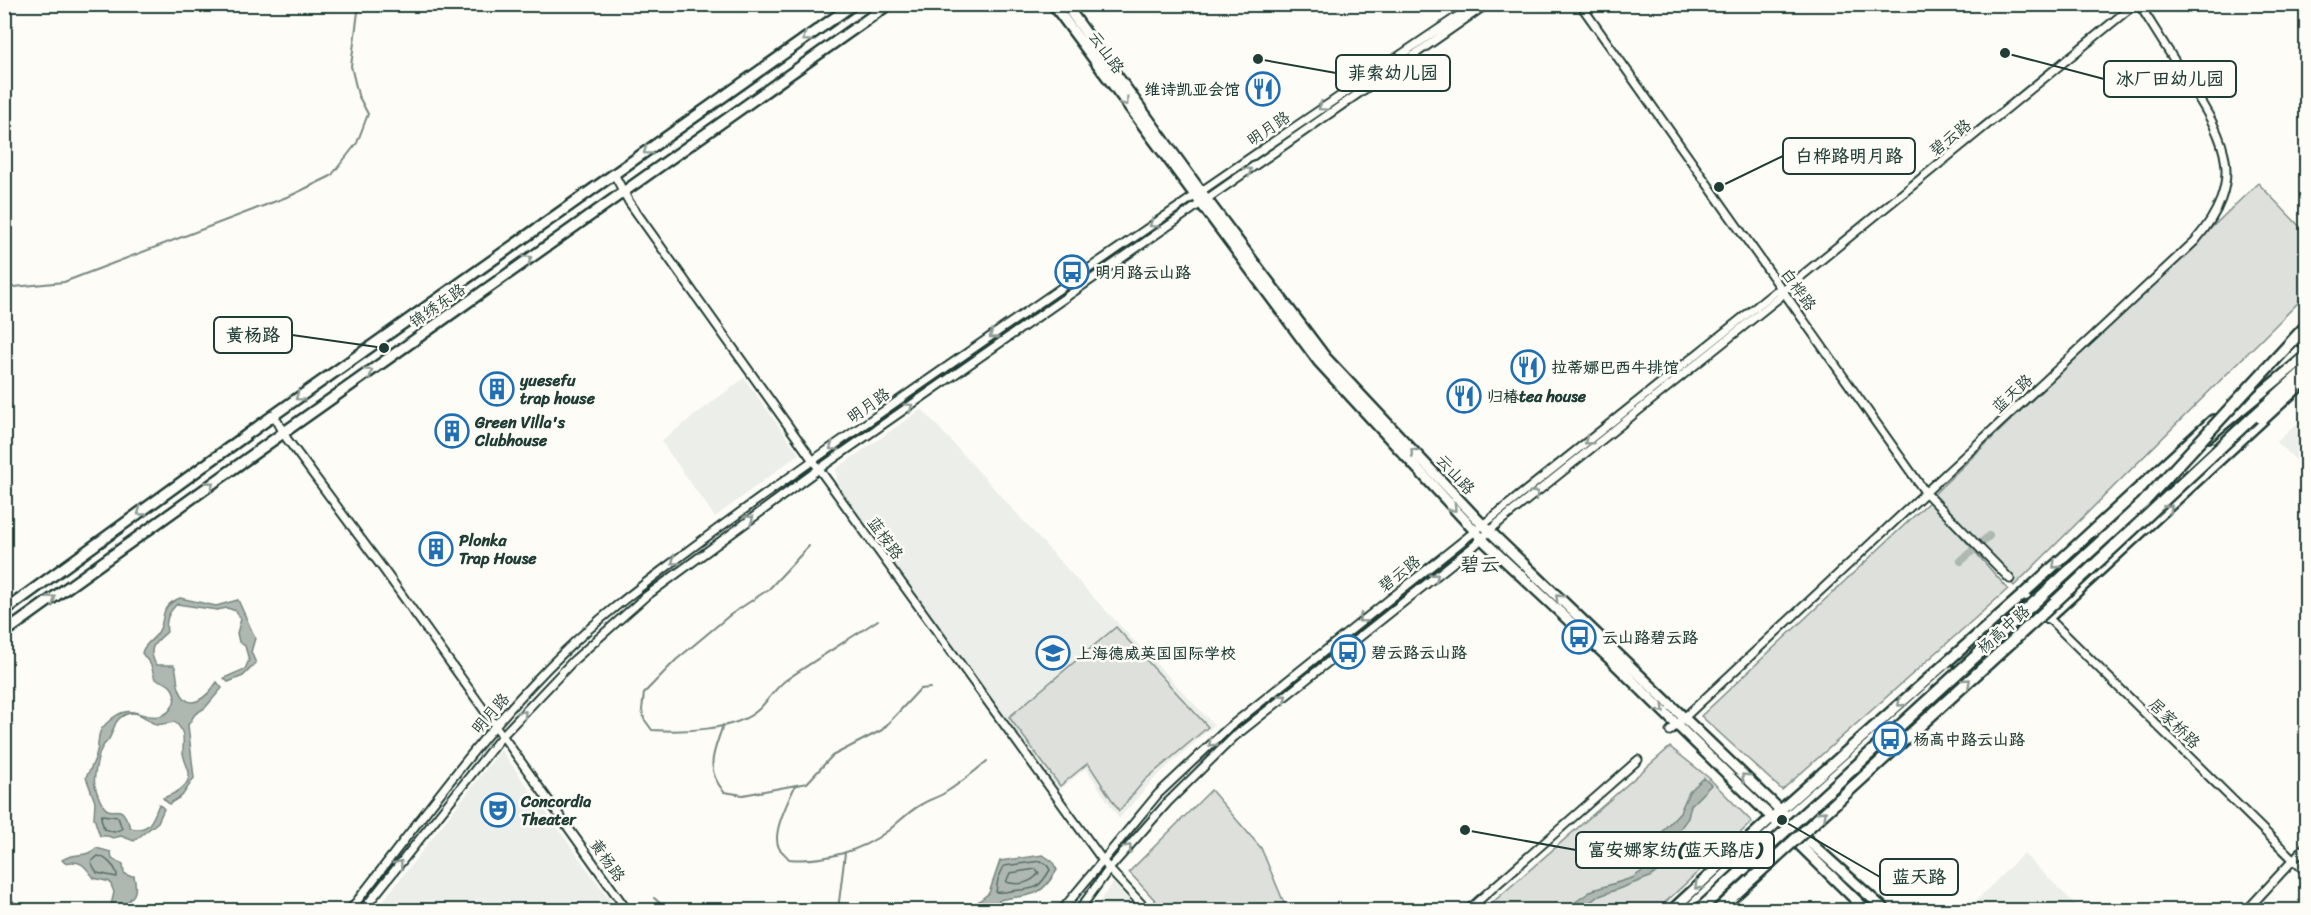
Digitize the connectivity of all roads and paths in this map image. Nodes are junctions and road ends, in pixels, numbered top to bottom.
1 (854, 4) edge
2 (889, 4) edge
3 (1053, 4) edge
4 (1065, 4) edge
5 (1476, 4) edge
6 (1487, 4) edge
7 (1580, 4) edge
8 (2137, 4) edge
9 (614, 174) junction
10 (623, 192) junction
11 (1197, 193) junction
12 (1204, 203) junction
13 (1783, 291) junction
14 (2307, 326) edge
15 (2304, 336) edge
16 (2307, 356) edge
17 (2307, 369) edge
18 (2307, 380) edge
19 (274, 416) junction
20 (283, 433) junction
21 (814, 460) junction
22 (819, 469) junction
23 (1925, 492) junction
24 (1486, 528) junction
25 (1474, 531) junction
26 (1482, 538) junction
27 (2010, 579) dead end
28 (2028, 597) junction
29 (4, 611) edge
30 (2048, 618) junction
31 (4, 633) edge
32 (1676, 725) junction
33 (496, 726) junction
34 (502, 736) junction
35 (1638, 760) dead end
36 (1780, 810) junction
37 (1787, 818) junction
38 (1775, 822) junction
39 (1801, 840) junction
40 (2307, 846) edge
41 (2293, 859) junction
42 (1102, 860) junction
43 (1109, 869) junction
44 (2307, 872) edge
45 (4, 898) edge
46 (14, 910) edge
47 (350, 910) edge
48 (363, 910) edge
49 (627, 910) edge
50 (1062, 910) edge
51 (1079, 910) edge
52 (1147, 910) edge
53 (1468, 910) edge
54 (1672, 910) edge
55 (1687, 910) edge
56 (1699, 910) edge
57 (1718, 910) edge
58 (1725, 910) edge
59 (1866, 910) edge
60 (1885, 910) edge
61 (2247, 910) edge

1 -> 9 main road, 锦绣东路
2 - 10 main road, 锦绣东路
3 -> 11 main road, 云山路
4 - 11 main road, 云山路
5 -> 11 street, 明月路
12 -> 6 street, 明月路
7 - 13 street, 白桦路
8 - 13 street, 碧云路
8 - 23 street, 蓝天路
9 - 10 street, 蓝桉路
9 -> 19 main road, 锦绣东路
20 -> 10 main road, 锦绣东路
10 - 21 street, 蓝桉路
11 - 12 main road, 云山路
11 -> 21 street, 明月路
22 -> 12 street, 明月路
24 -> 12 main road, 云山路
12 -> 25 main road, 云山路
13 - 23 street, 白桦路
13 - 24 street, 碧云路
14 - 56 highway, 杨高中路, bridge
15 -> 28 main road, 杨高中路
16 - 28 main road, 杨高中路
57 -> 17 highway, 杨高中路, bridge
30 -> 18 main road
19 - 20 street, 黄杨路
19 -> 29 main road, 锦绣东路
31 -> 20 main road, 锦绣东路
20 - 33 street, 黄杨路
21 - 22 street, 蓝桉路
21 -> 33 street, 明月路
34 -> 22 street, 明月路
22 - 42 street, 蓝桉路
23 - 27 street, 白桦路
23 - 32 street, 蓝天路
24 - 25 street, 碧云路
24 - 26 street, 碧云路
32 -> 24 main road, 云山路
25 - 26 main road, 云山路
25 -> 42 street, 碧云路
26 -> 32 main road, 云山路
43 -> 26 street, 碧云路
28 - 30 street, 居家桥路
28 -> 36 main road, 杨高中路
28 - 37 main road, 杨高中路
30 - 41 street, 居家桥路
36 -> 32 main road, 云山路
32 - 38 main road, 云山路
33 - 34 street, 黄杨路
33 - 47 street, 明月路
48 -> 34 street, 明月路
34 - 49 street, 黄杨路
35 - 53 street
36 - 37 main road, 云山路
36 - 38 main road, 杨高中路
37 - 38 main road, 杨高中路
37 - 39 main road, 云山路
38 - 39 main road, 云山路
38 -> 54 main road, 杨高中路
38 - 55 main road, 杨高中路
39 - 58 main road
39 - 59 main road, 云山路
39 - 60 main road, 云山路
40 - 41 street
41 - 44 street, 居家桥路
41 - 61 street
42 - 43 street, 蓝桉路
42 - 50 street, 碧云路
43 - 51 street, 碧云路
43 - 52 street, 蓝桉路
45 - 46 street

